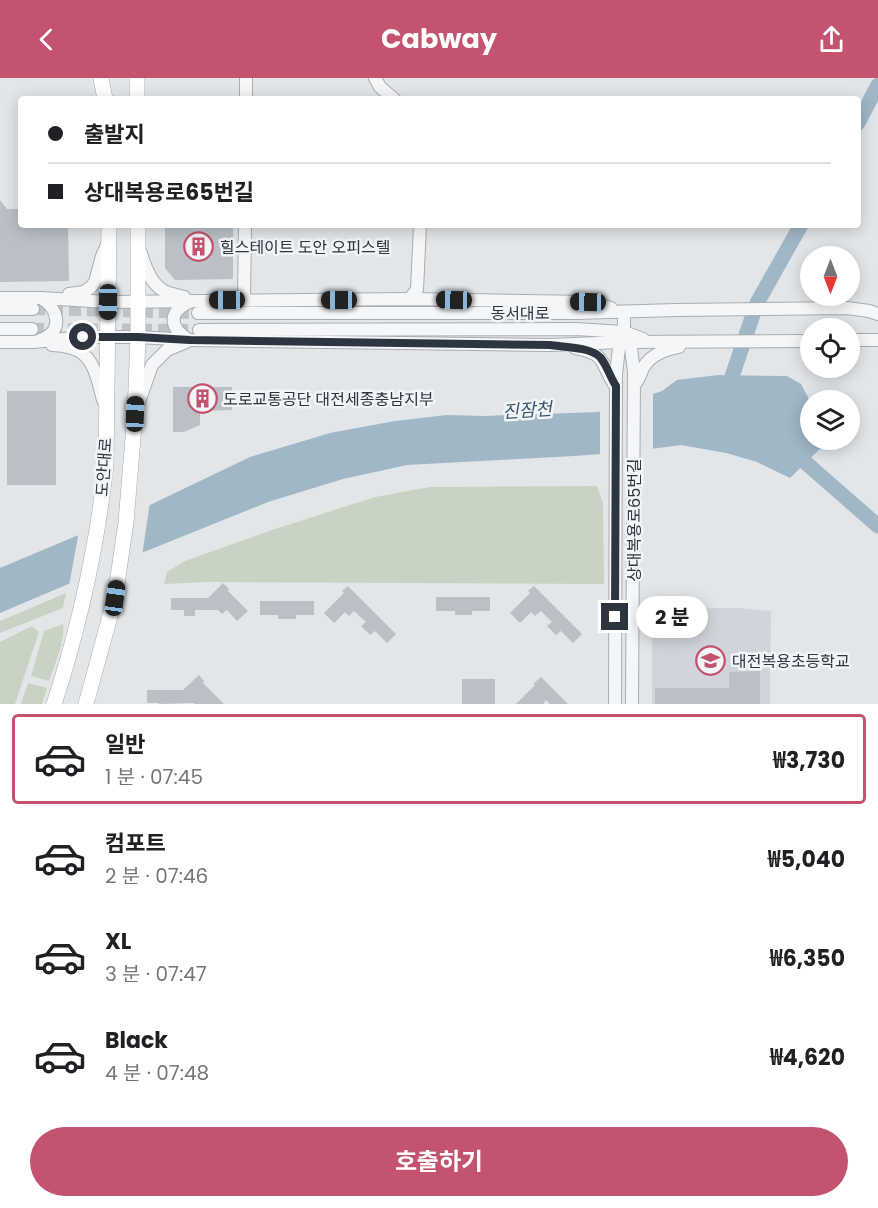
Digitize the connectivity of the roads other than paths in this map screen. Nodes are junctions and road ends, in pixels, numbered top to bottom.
1 (101, 78) edge
2 (110, 78) edge
3 (137, 78) edge
4 (246, 78) edge
5 (375, 78) edge
6 (106, 96) edge
7 (107, 96) edge
8 (137, 96) edge
9 (246, 96) edge
10 (390, 96) edge
11 (109, 228) edge
12 (245, 228) edge
13 (420, 228) edge
14 (138, 232) edge
15 (109, 242) junction
16 (0, 298) edge
17 (41, 298) junction
18 (409, 299) junction
19 (194, 300) junction
20 (244, 300) junction
21 (108, 302) junction
22 (138, 302) junction
23 (0, 309) edge
24 (33, 309) tunnel mouth
25 (624, 312) junction
26 (198, 313) tunnel mouth
27 (878, 314) edge
28 (0, 329) edge
29 (32, 329) tunnel mouth
30 (199, 330) tunnel mouth
31 (107, 337) junction
32 (138, 337) junction
33 (624, 339) junction
34 (190, 340) junction
35 (860, 340) edge
36 (878, 340) edge
37 (800, 341) edge
38 (0, 342) edge
39 (33, 342) junction
40 (699, 342) junction
41 (550, 345) junction
42 (614, 379) junction
43 (634, 386) junction
44 (135, 414) junction
45 (107, 419) junction
46 (54, 704) edge
47 (86, 704) edge
48 (615, 704) edge
49 (632, 704) edge

1 - 6 main road
2 - 7 main road
3 - 8 main road
4 - 9 street
5 - 10 street
11 - 15 main road, 도안대로
12 - 20 street
13 - 18 street
14 - 19 street
14 - 22 main road, 도안대로
15 - 17 street
15 - 21 main road, 도안대로
16 - 17 street
17 - 21 street
17 - 39 street
18 - 20 street
18 - 25 street
19 - 20 street
19 - 22 street
19 - 34 street
21 - 22 street
21 - 31 main road, 도안대로
22 - 32 main road, 도안대로
23 - 24 street
25 - 26 street, 동서대로
25 - 27 street, 동서대로
25 - 33 street
28 - 29 street
30 - 33 street, 동서대로
31 - 32 street
31 - 39 street
31 - 45 main road, 도안대로
32 - 34 street
32 - 44 main road, 도안대로
33 - 40 street, 동서대로
33 - 41 street
33 - 42 street, 상대복용로65번길
33 - 43 street, 상대복용로65번길
34 - 41 street
34 - 44 street
35 - 36 street
37 - 40 street
38 - 39 street
39 - 45 street
40 - 43 street
41 - 42 street
42 - 48 street, 상대복용로65번길
43 - 49 street, 상대복용로65번길
44 - 47 main road, 도안대로
45 - 46 main road, 도안대로

